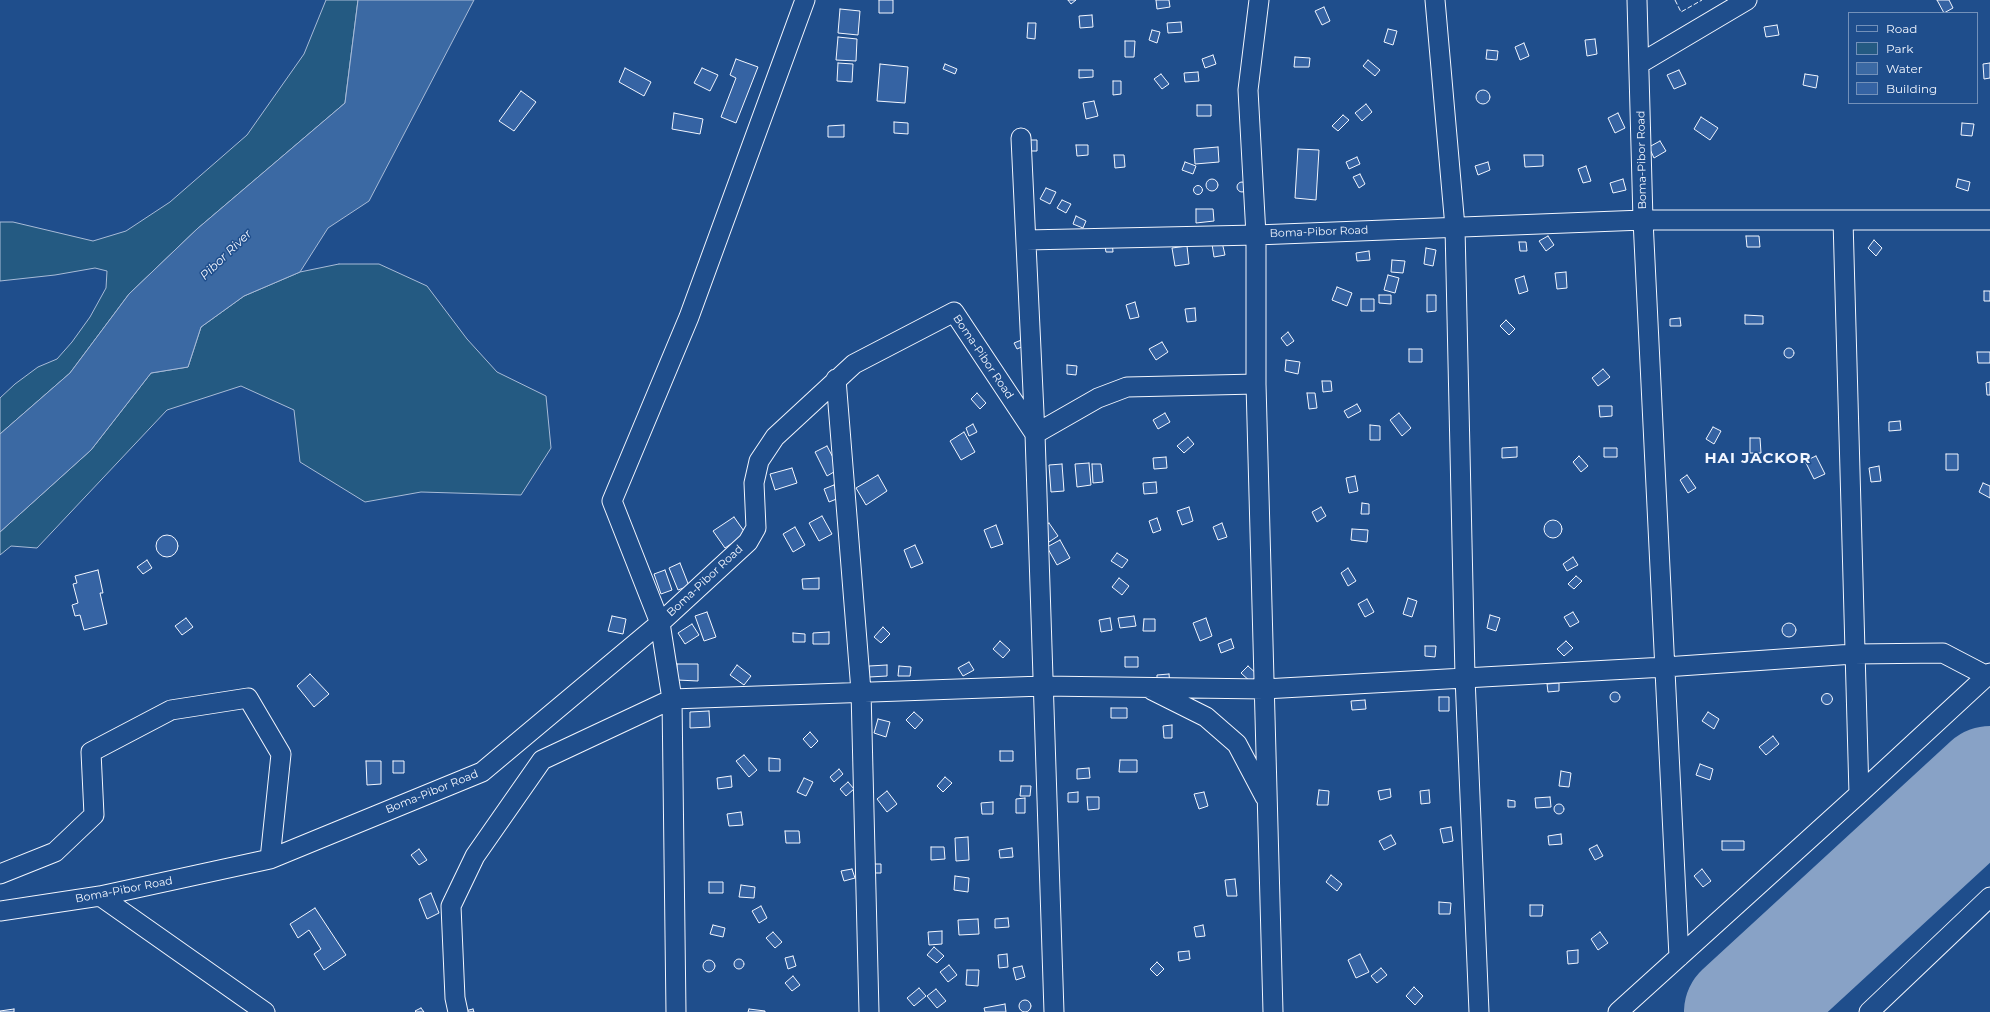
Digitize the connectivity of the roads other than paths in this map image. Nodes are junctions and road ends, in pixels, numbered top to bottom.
1 (805, 0) edge
2 (1259, 0) edge
3 (1435, 0) edge
4 (1637, 0) edge
5 (1747, 0) edge
6 (1639, 64) junction
7 (1021, 138) dead end
8 (1643, 220) junction
9 (1843, 220) junction
10 (1990, 220) edge
11 (1455, 228) junction
12 (1256, 235) junction
13 (1026, 240) junction
14 (836, 379) junction
15 (1256, 384) junction
16 (1035, 434) junction
17 (660, 623) junction
18 (1854, 654) junction
19 (1665, 666) junction
20 (1988, 674) edge
21 (1465, 677) junction
22 (1043, 686) junction
23 (1147, 687) junction
24 (1264, 689) junction
25 (861, 691) junction
26 (672, 700) junction
27 (1859, 794) junction
28 (1267, 800) junction
29 (270, 859) junction
30 (0, 874) edge
31 (100, 896) junction
32 (1990, 897) edge
33 (0, 911) edge
34 (1679, 957) junction
35 (265, 1012) edge
36 (458, 1012) edge
37 (676, 1012) edge
38 (869, 1012) edge
39 (1054, 1012) edge
40 (1273, 1012) edge
41 (1479, 1012) edge
42 (1618, 1012) edge
43 (1869, 1012) edge

1 - 17 street
2 - 12 street
3 - 11 street
4 - 6 street, Boma-Pibor Road
5 - 6 street
6 - 8 street, Boma-Pibor Road
7 - 13 street
8 - 9 street
8 - 11 street, Boma-Pibor Road
8 - 19 street
9 - 10 street
9 - 18 street
11 - 12 street, Boma-Pibor Road
11 - 21 street
12 - 13 street
12 - 15 street, Boma-Pibor Road
13 - 16 street
14 - 16 street, Boma-Pibor Road
14 - 17 street, Boma-Pibor Road
14 - 25 street
15 - 16 street
15 - 24 street, Boma-Pibor Road
16 - 22 street
17 - 26 street
17 - 29 street, Boma-Pibor Road
18 - 19 street
18 - 20 street
18 - 27 street
19 - 21 street
19 - 34 street
20 - 27 street
21 - 24 street
21 - 41 street
22 - 23 street
22 - 25 street
22 - 39 street
23 - 24 street
23 - 28 street
24 - 28 street, Boma-Pibor Road
25 - 26 street
25 - 38 street
26 - 36 street
26 - 37 street
27 - 34 street
28 - 40 street, Boma-Pibor Road
29 - 30 street
29 - 31 street, Boma-Pibor Road
31 - 33 street, Boma-Pibor Road
31 - 35 street
32 - 43 street
34 - 42 street

